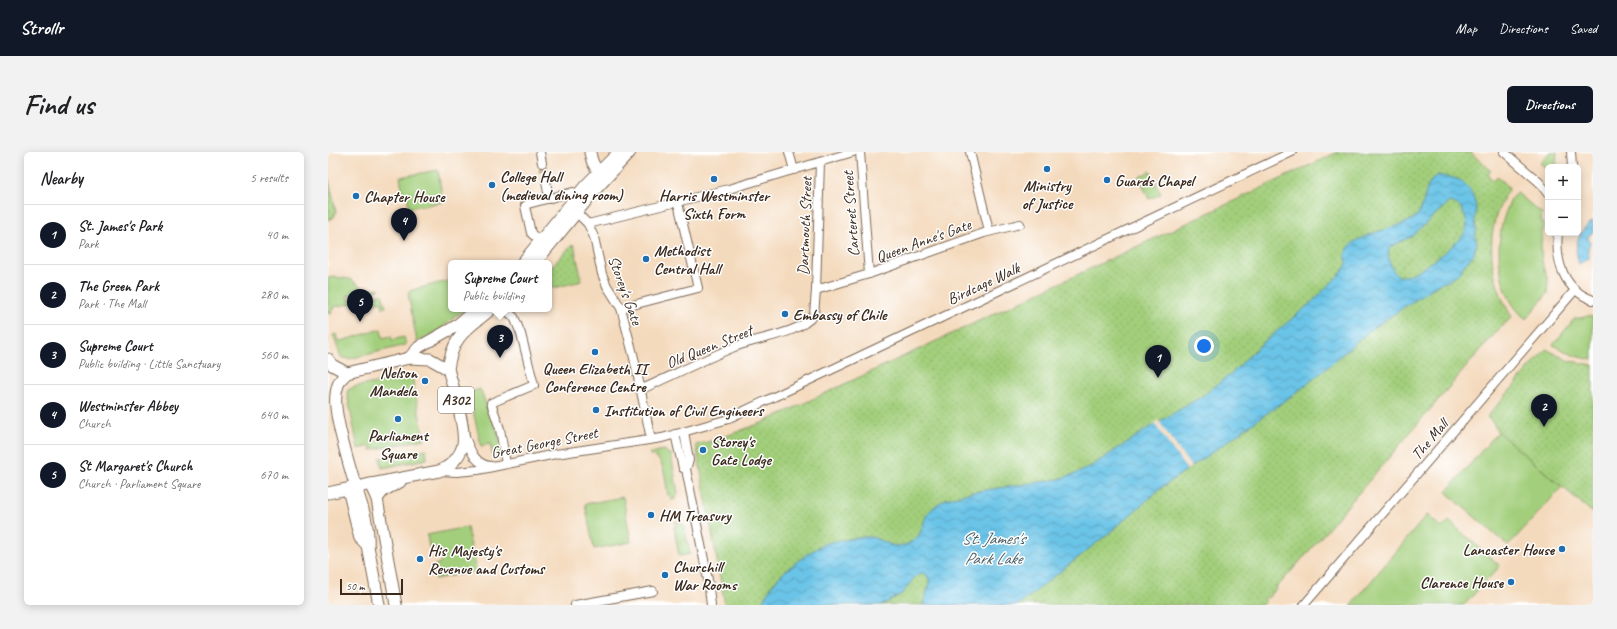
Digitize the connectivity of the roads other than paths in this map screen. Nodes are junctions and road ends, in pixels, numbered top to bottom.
1 (540, 152) edge
2 (590, 152) edge
3 (619, 152) edge
4 (630, 152) edge
5 (789, 152) edge
6 (853, 152) edge
7 (860, 152) edge
8 (970, 152) edge
9 (1292, 152) edge
10 (1504, 152) edge
11 (542, 162) tunnel mouth
12 (820, 162) junction
13 (794, 170) junction
14 (603, 174) junction
15 (546, 182) tunnel mouth
16 (1539, 182) junction
17 (1545, 183) edge
18 (1545, 190) edge
19 (578, 195) junction
20 (549, 199) junction
21 (678, 203) junction
22 (573, 209) junction
23 (588, 224) junction
24 (1020, 224) dead end
25 (989, 231) junction
26 (1558, 236) edge
27 (1562, 236) edge
28 (540, 242) junction
29 (1558, 257) junction
30 (525, 260) edge
31 (537, 260) edge
32 (869, 274) junction
33 (816, 290) junction
34 (1575, 290) junction
35 (1593, 300) edge
36 (621, 308) junction
37 (472, 312) edge
38 (487, 312) edge
39 (507, 312) edge
40 (409, 358) junction
41 (328, 359) edge
42 (448, 368) junction
43 (348, 373) junction
44 (640, 390) junction
45 (328, 397) edge
46 (336, 411) junction
47 (463, 432) junction
48 (684, 432) junction
49 (675, 434) junction
50 (651, 439) junction
51 (506, 464) junction
52 (496, 466) junction
53 (686, 469) junction
54 (439, 471) junction
55 (408, 476) junction
56 (370, 484) junction
57 (352, 486) junction
58 (328, 493) edge
59 (377, 499) junction
60 (653, 590) dead end
61 (380, 605) edge
62 (396, 605) edge
63 (575, 605) edge
64 (711, 605) edge
65 (1304, 605) edge

1 - 11 street
2 - 14 main road
3 - 14 main road
4 - 14 main road
5 - 13 street
6 - 12 street
7 - 32 street, Carteret Street
8 - 25 street, Queen Anne's Gate
9 - 48 street, Birdcage Walk
10 - 16 street
12 - 13 street
12 - 33 street, Dartmouth Street
13 - 21 street
14 - 19 main road
14 - 22 main road
15 - 20 street
16 - 17 street
16 - 18 street
19 - 20 street
19 - 22 main road
20 - 28 street
21 - 23 street
21 - 36 street
22 - 23 street, Storey's Gate
22 - 28 main road
22 - 31 main road
23 - 36 street, Storey's Gate
24 - 25 street
25 - 32 street, Queen Anne's Gate
26 - 29 street
27 - 29 street
28 - 30 main road
29 - 34 street
32 - 33 street, Queen Anne's Gate
33 - 44 street, Old Queen Street
34 - 35 street
34 - 65 street, The Mall
36 - 44 street, Storey's Gate
37 - 40 main road, A302
38 - 42 main road, A302
39 - 51 street
40 - 42 main road, A302
40 - 43 main road, A302
41 - 43 main road
42 - 47 main road, A302
43 - 46 main road
44 - 50 street, Storey's Gate
45 - 46 main road
46 - 57 main road
47 - 52 street
47 - 54 main road, A302
48 - 49 street, Great George Street
48 - 53 street
49 - 50 street, Great George Street
49 - 53 street
50 - 51 street, Great George Street
51 - 52 street, Great George Street
52 - 54 street, Great George Street
53 - 64 street
54 - 55 main road, Great George Street / A302
55 - 56 main road, Great George Street / A302
55 - 57 main road, Great George Street / A302
55 - 59 main road, Great George Street / A302
56 - 57 main road, Great George Street / A302
56 - 59 main road
57 - 58 main road, A302
57 - 61 main road
59 - 62 main road
60 - 63 street

